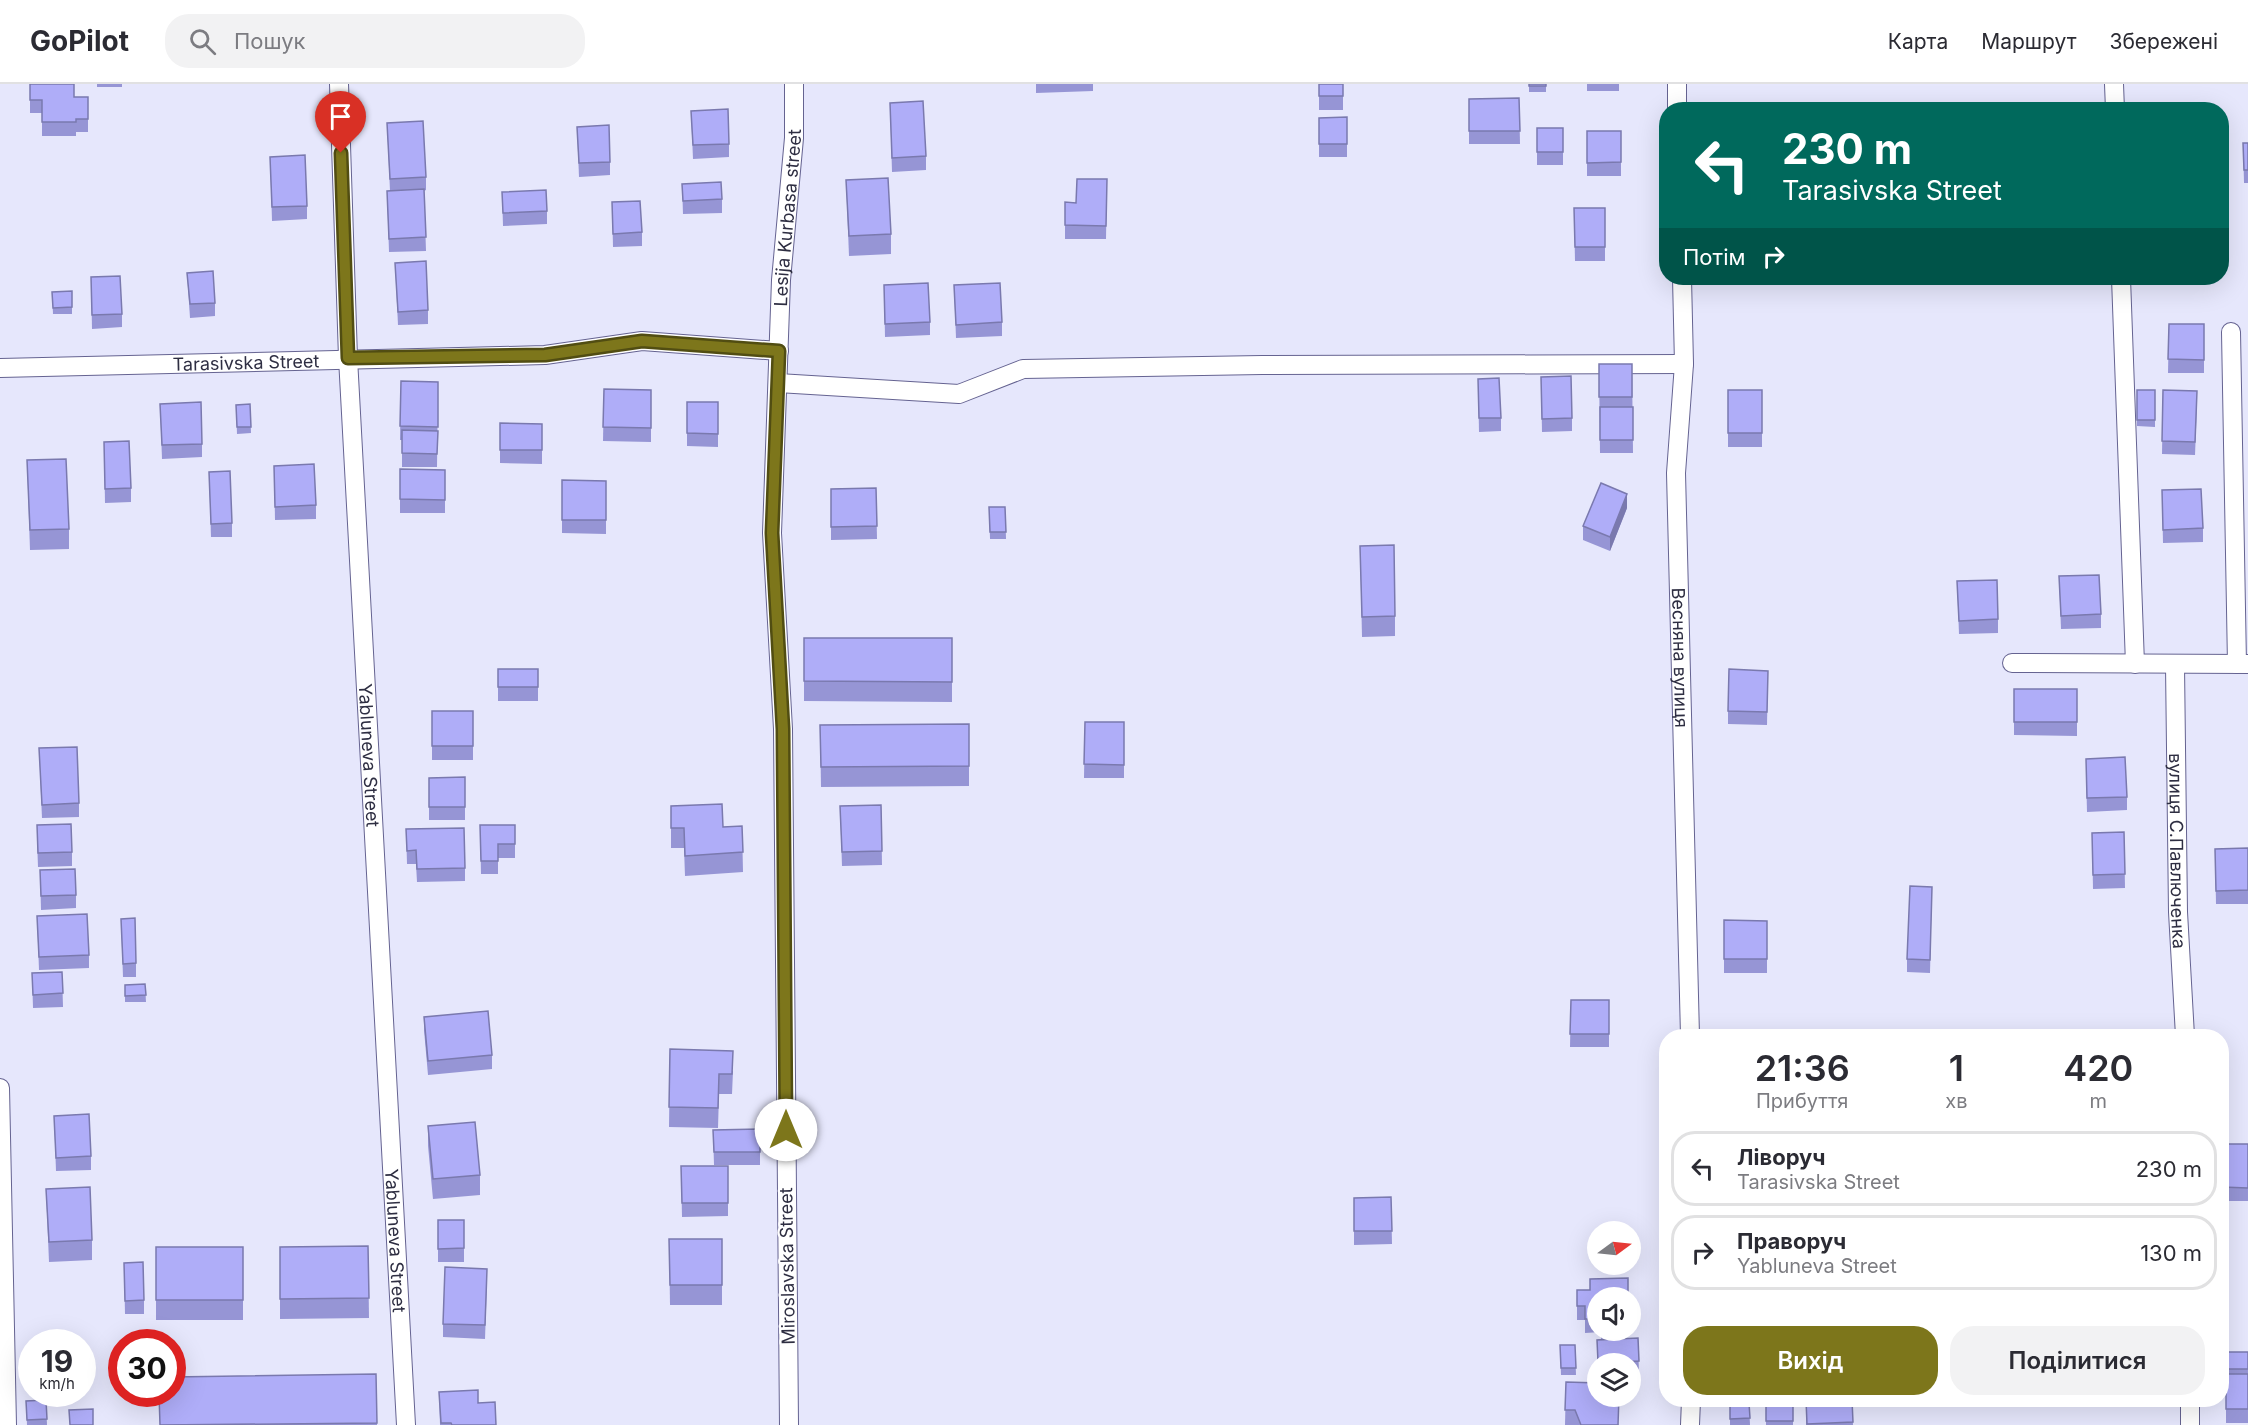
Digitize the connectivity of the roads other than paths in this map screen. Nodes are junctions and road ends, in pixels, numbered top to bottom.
1 (339, 84) edge
2 (794, 84) edge
3 (1677, 84) edge
4 (2114, 84) edge
5 (1677, 102) edge
6 (2115, 102) edge
7 (1682, 285) edge
8 (2121, 285) edge
9 (2231, 332) dead end
10 (779, 351) junction
11 (348, 358) junction
12 (1684, 364) junction
13 (0, 368) edge
14 (778, 383) junction
15 (2012, 663) dead end
16 (2135, 664) junction
17 (2243, 664) edge
18 (2175, 665) junction
19 (1690, 1029) edge
20 (2185, 1029) edge
21 (0, 1088) edge
22 (1691, 1407) edge
23 (2190, 1407) edge
24 (7, 1425) edge
25 (406, 1425) edge
26 (789, 1425) edge
27 (1690, 1425) edge
28 (2190, 1425) edge

1 - 11 street, Yabluneva Street
2 - 10 street, Lesija Kurbasa street
3 - 5 street
4 - 6 street
7 - 12 street, Весняна вулиця
8 - 16 street
9 - 17 street
10 - 11 street, Tarasivska Street
10 - 14 street, Miroslavska Street
11 - 13 street, Tarasivska Street
11 - 25 street, Yabluneva Street
12 - 14 street
12 - 19 street, Весняна вулиця
14 - 26 street, Miroslavska Street
15 - 16 street
16 - 18 street
17 - 18 street
18 - 20 street, вулиця С.Павлюченка
21 - 24 street
22 - 27 street
23 - 28 street

